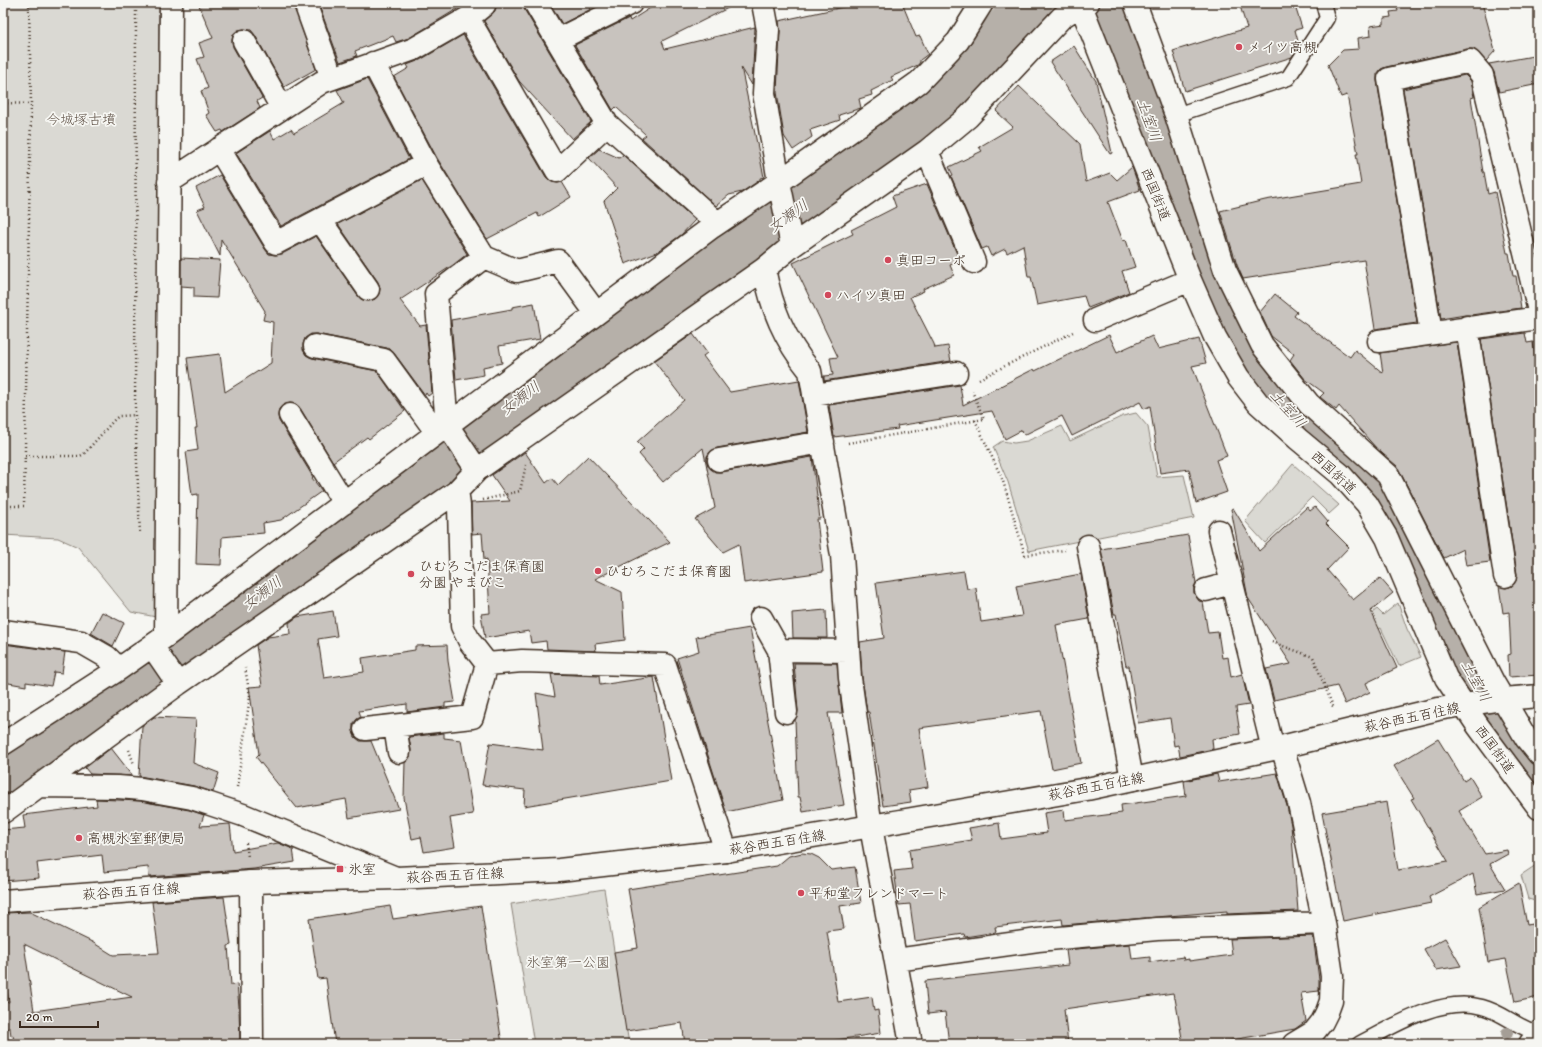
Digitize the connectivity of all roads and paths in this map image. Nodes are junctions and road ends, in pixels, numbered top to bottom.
1 (29, 3) edge
2 (136, 3) edge
3 (171, 3) edge
4 (305, 3) edge
5 (485, 3) edge
6 (535, 3) edge
7 (631, 3) edge
8 (763, 3) edge
9 (982, 3) edge
10 (1135, 3) edge
11 (1323, 3) edge
12 (1083, 4) edge
13 (468, 18) junction
14 (557, 40) junction
15 (244, 41) dead end
16 (373, 63) junction
17 (332, 78) junction
18 (3, 103) edge
19 (31, 104) junction
20 (282, 108) junction
21 (1176, 115) junction
22 (607, 124) junction
23 (219, 150) junction
24 (927, 151) junction
25 (426, 164) junction
26 (169, 182) junction
27 (781, 190) junction
28 (320, 220) junction
29 (717, 223) junction
30 (791, 242) junction
31 (484, 257) junction
32 (974, 262) dead end
33 (764, 269) junction
34 (1190, 280) junction
35 (368, 289) dead end
36 (1539, 311) edge
37 (596, 314) junction
38 (1539, 318) edge
39 (1095, 320) joint
40 (1467, 328) junction
41 (1430, 333) junction
42 (1379, 341) dead end
43 (315, 346) dead end
44 (966, 377) joint
45 (972, 391) dead end
46 (814, 395) junction
47 (135, 415) junction
48 (290, 415) dead end
49 (975, 420) junction
50 (442, 429) junction
51 (823, 444) junction
52 (25, 456) junction
53 (719, 460) dead end
54 (477, 470) junction
55 (456, 492) junction
56 (344, 503) junction
57 (3, 506) edge
58 (1219, 531) dead end
59 (141, 542) dead end
60 (1088, 546) joint
61 (1505, 576) dead end
62 (1232, 583) junction
63 (1206, 590) dead end
64 (761, 618) dead end
65 (3, 631) edge
66 (1268, 638) dead end
67 (159, 641) junction
68 (240, 641) junction
69 (778, 650) junction
70 (848, 651) junction
71 (487, 664) junction
72 (119, 669) junction
73 (178, 684) junction
74 (1539, 696) edge
75 (1485, 702) junction
76 (786, 712) dead end
77 (120, 726) junction
78 (395, 726) junction
79 (364, 729) dead end
80 (1343, 732) junction
81 (3, 744) edge
82 (1278, 748) junction
83 (399, 752) dead end
84 (1539, 754) edge
85 (1132, 779) junction
86 (38, 786) junction
87 (142, 789) junction
88 (1539, 808) edge
89 (3, 812) edge
90 (238, 813) junction
91 (871, 827) junction
92 (726, 851) junction
93 (396, 878) junction
94 (251, 882) junction
95 (3, 901) edge
96 (1324, 923) junction
97 (896, 960) junction
98 (1535, 1036) edge
99 (252, 1044) edge
100 (911, 1044) edge
101 (1294, 1044) edge
102 (1359, 1044) edge

1 - 19 path
2 - 47 path
3 - 26 street
4 - 17 street
5 - 13 street
6 - 14 street
7 - 14 street
8 - 27 street
9 - 27 street
10 - 21 street
11 - 21 lane
12 - 24 street
12 - 34 street, 西国街道
13 - 16 street
13 - 22 street
14 - 22 street
15 - 20 street
16 - 17 street
16 - 25 street
17 - 20 street
18 - 19 path
19 - 52 path
20 - 23 street
21 - 75 street
22 - 29 street
23 - 26 street
23 - 28 street
24 - 30 street
24 - 32 street
25 - 28 street
25 - 31 street
26 - 67 street
27 - 29 street
27 - 30 street
28 - 35 street
29 - 37 street
30 - 33 street
31 - 37 street
31 - 50 street
33 - 46 street
33 - 54 street
34 - 39 street
34 - 75 street, 西国街道
36 - 41 street
37 - 50 street
38 - 40 street
39 - 44 path
40 - 41 street
40 - 61 street
41 - 42 street
43 - 50 street
44 - 46 street
45 - 49 path
46 - 51 street
47 - 52 path
47 - 59 path
48 - 56 street
49 - 51 path
49 - 60 path
50 - 54 street
50 - 56 street
51 - 53 street
51 - 70 street
52 - 57 path
54 - 55 street
55 - 68 street
55 - 71 street
56 - 67 street
58 - 62 street
60 - 85 street
62 - 63 street
62 - 82 street
64 - 69 street
65 - 72 street
66 - 80 path
67 - 72 street
67 - 73 street
68 - 73 street
68 - 90 path
69 - 70 street
69 - 76 street
70 - 91 street
71 - 78 street
71 - 92 street
72 - 81 street
73 - 77 street
74 - 75 street, 萩谷西五百住線
75 - 80 street, 萩谷西五百住線
75 - 84 street
75 - 88 street, 西国街道
77 - 86 street
77 - 87 path
78 - 79 street
78 - 83 street
80 - 82 street, 萩谷西五百住線
82 - 85 street, 萩谷西五百住線
82 - 96 street
85 - 91 street, 萩谷西五百住線
86 - 87 street
86 - 89 street
87 - 90 street
90 - 93 street
90 - 94 path
91 - 92 street, 萩谷西五百住線
91 - 97 street
92 - 93 street, 萩谷西五百住線
93 - 94 street, 萩谷西五百住線
94 - 95 street, 萩谷西五百住線
94 - 99 street
96 - 97 street
96 - 101 street
97 - 100 street
98 - 102 lane

